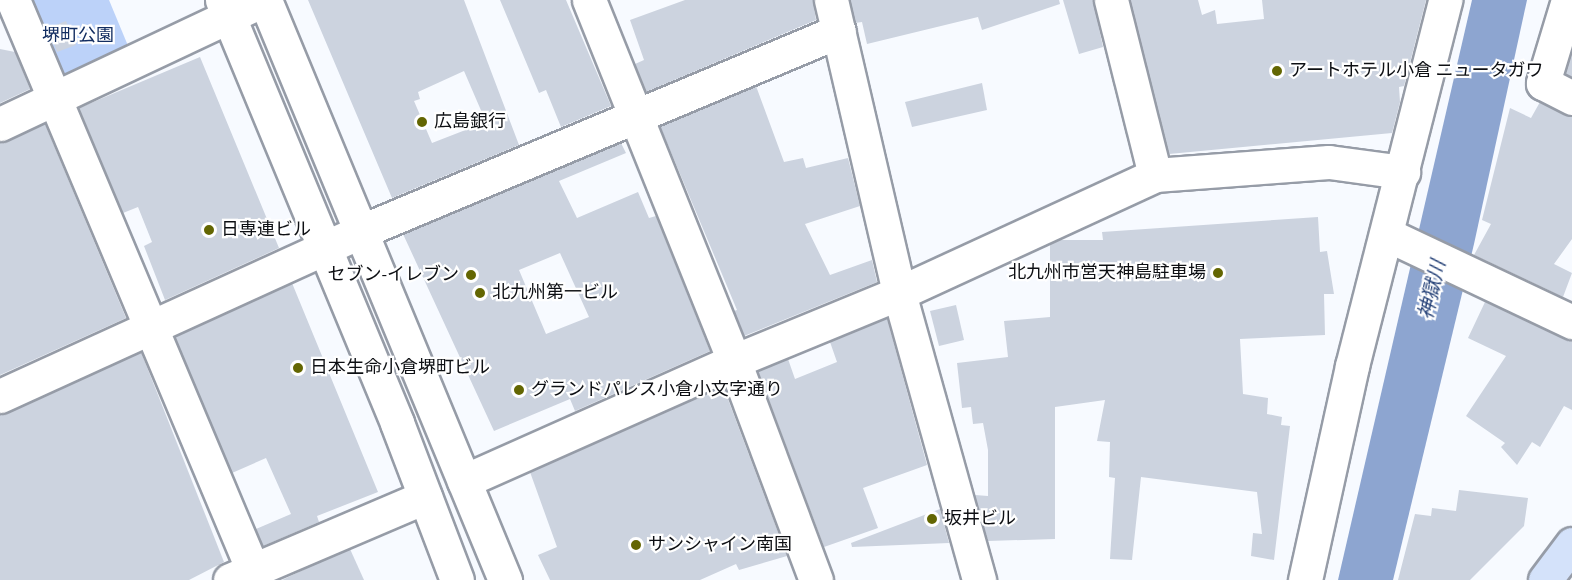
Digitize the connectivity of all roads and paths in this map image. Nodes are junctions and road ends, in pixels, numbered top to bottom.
1 (13, 0) edge
2 (265, 0) edge
3 (589, 0) edge
4 (831, 0) edge
5 (1111, 0) edge
6 (1444, 0) edge
7 (1568, 0) edge
8 (225, 9) edge
9 (839, 31) junction
10 (1572, 98) edge
11 (55, 101) junction
12 (634, 117) junction
13 (0, 124) edge
14 (1403, 172) junction
15 (1155, 175) junction
16 (362, 231) junction
17 (1388, 235) junction
18 (324, 248) junction
19 (899, 293) junction
20 (1572, 322) edge
21 (152, 329) junction
22 (734, 361) junction
23 (0, 396) edge
24 (464, 481) junction
25 (425, 497) junction
26 (1572, 544) edge
27 (247, 577) edge
28 (458, 580) edge
29 (505, 580) edge
30 (816, 580) edge
31 (979, 580) edge
32 (1305, 580) edge
33 (1545, 580) edge

1 - 11 street
2 - 8 street
2 - 16 street
3 - 12 street
4 - 9 street
5 - 15 street
6 - 14 street
7 - 10 street
8 - 11 street
8 - 18 street
9 - 12 street
9 - 19 street
11 - 13 street
11 - 21 street
12 - 16 street
12 - 22 street
14 - 15 street
14 - 17 street
15 - 19 street
16 - 18 street
16 - 24 street
17 - 20 street
17 - 32 street
18 - 21 street
18 - 25 street
19 - 22 street
19 - 31 street
21 - 23 street
21 - 27 street
22 - 24 street
22 - 30 street
24 - 29 street
25 - 27 street
25 - 28 street
26 - 33 main road

